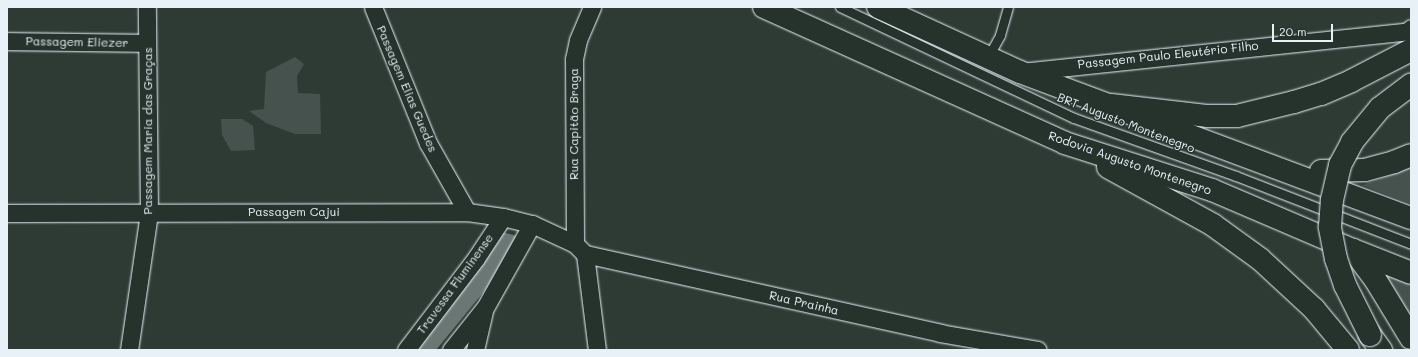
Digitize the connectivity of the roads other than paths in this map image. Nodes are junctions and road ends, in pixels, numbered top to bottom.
1 (147, 7) edge
2 (373, 7) edge
3 (592, 7) edge
4 (764, 7) edge
5 (840, 7) edge
6 (878, 7) edge
7 (1008, 7) edge
8 (1411, 28) edge
9 (7, 41) edge
10 (147, 43) junction
11 (1411, 50) edge
12 (988, 57) junction
13 (1020, 72) junction
14 (1411, 85) edge
15 (1111, 105) junction
16 (1065, 143) junction
17 (1411, 155) edge
18 (1278, 169) junction
19 (467, 212) junction
20 (7, 213) edge
21 (149, 213) junction
22 (503, 217) junction
23 (1411, 218) edge
24 (532, 224) junction
25 (1411, 244) edge
26 (580, 249) junction
27 (1353, 250) junction
28 (1411, 273) edge
29 (486, 306) junction
30 (1411, 338) edge
31 (1376, 343) edge
32 (129, 350) edge
33 (406, 350) edge
34 (451, 350) edge
35 (475, 350) edge
36 (597, 350) edge
37 (1038, 350) edge
38 (1348, 350) edge

1 - 10 street, Passagem Maria das Graças
2 - 19 street, Passagem Elias Guedes
3 - 26 street, Rua Capitão Braga
4 - 16 main road, Rodovia Augusto Montenegro
5 - 25 lane, BRT Augusto Montenegro
6 - 12 main road
7 - 12 lane
8 - 13 street, Passagem Paulo Eleutério Filho
9 - 10 street, Passagem Eliezer
10 - 21 street, Passagem Maria das Graças
11 - 15 main road
12 - 13 main road
13 - 15 main road
14 - 31 main road, bridge
15 - 18 main road
16 - 27 main road, Rodovia Augusto Montenegro
16 - 38 main road
17 - 18 main road
18 - 23 main road
19 - 21 street, Passagem Cajui
19 - 22 street, Passagem Cajui
20 - 21 street, Passagem Cajui
21 - 32 street, Passagem Maria das Graças
22 - 24 street, Passagem Cajui
22 - 33 street, Travessa Fluminense
24 - 26 street, Passagem Cajui
24 - 29 street
26 - 36 street, Rua Capitão Braga
26 - 37 street, Rua Prainha
27 - 28 main road, Rodovia Augusto Montenegro
27 - 30 main road
29 - 34 street
29 - 35 street

